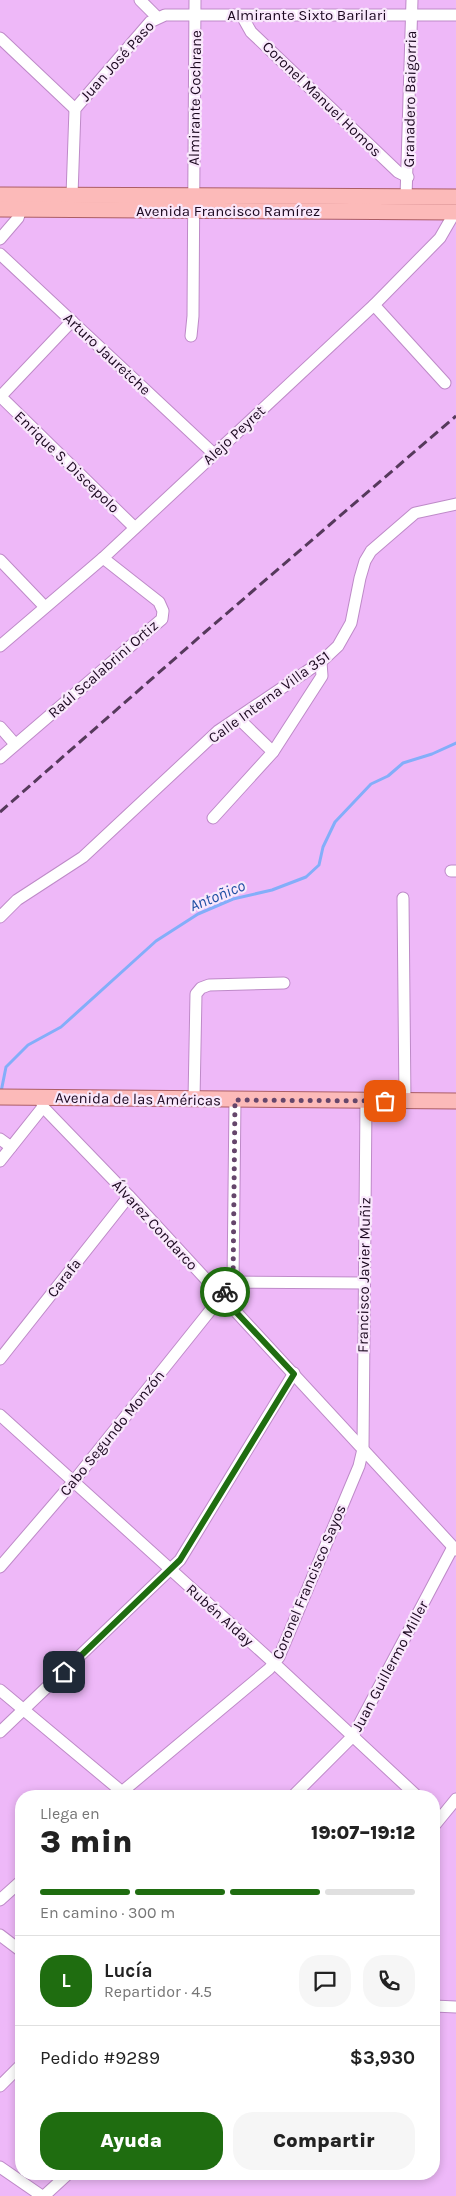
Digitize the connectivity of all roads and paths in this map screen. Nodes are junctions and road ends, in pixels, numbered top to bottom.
1 (140, 0) edge
2 (195, 0) edge
3 (412, 0) edge
4 (412, 14) junction
5 (196, 15) junction
6 (456, 15) edge
7 (242, 16) junction
8 (157, 17) junction
9 (0, 38) edge
10 (75, 109) junction
11 (408, 177) junction
12 (0, 195) edge
13 (72, 195) junction
14 (194, 196) junction
15 (406, 197) junction
16 (456, 197) edge
17 (23, 202) junction
18 (0, 209) edge
19 (194, 211) junction
20 (455, 212) edge
21 (0, 239) edge
22 (0, 254) edge
23 (374, 305) junction
24 (72, 321) junction
25 (191, 336) dead end
26 (445, 382) dead end
27 (0, 396) edge
28 (214, 454) junction
29 (456, 504) edge
30 (135, 528) junction
31 (103, 558) junction
32 (0, 560) edge
33 (46, 607) junction
34 (0, 646) edge
35 (320, 662) junction
36 (238, 718) junction
37 (0, 727) edge
38 (15, 744) junction
39 (273, 752) junction
40 (0, 758) edge
41 (213, 818) dead end
42 (403, 898) dead end
43 (0, 917) edge
44 (284, 983) dead end
45 (0, 1096) edge
46 (194, 1100) junction
47 (235, 1100) junction
48 (366, 1100) junction
49 (405, 1101) junction
50 (41, 1102) junction
51 (456, 1102) edge
52 (0, 1139) edge
53 (11, 1147) junction
54 (0, 1161) edge
55 (129, 1196) junction
56 (233, 1282) junction
57 (364, 1283) junction
58 (222, 1297) junction
59 (0, 1360) edge
60 (294, 1374) junction
61 (0, 1415) edge
62 (362, 1449) junction
63 (73, 1482) junction
64 (454, 1548) edge
65 (0, 1566) edge
66 (171, 1570) junction
67 (274, 1663) junction
68 (0, 1690) edge
69 (24, 1710) junction
70 (0, 1732) edge
71 (353, 1736) junction
72 (116, 1790) edge
73 (128, 1790) edge
74 (299, 1790) edge
75 (411, 1790) edge
76 (456, 1799) edge
77 (440, 1815) edge
78 (15, 1886) edge
79 (0, 1900) edge
80 (0, 1935) edge
81 (15, 1947) edge
82 (440, 2006) edge
83 (456, 2007) edge
84 (15, 2071) edge
85 (0, 2086) edge
86 (0, 2167) edge
87 (15, 2177) edge
88 (19, 2180) edge
89 (61, 2180) edge
90 (43, 2196) edge

1 - 8 street
2 - 5 street, Almirante Cochrane
3 - 4 street, Granadero Baigorria
4 - 6 street, Almirante Sixto Barilari
4 - 7 street, Almirante Sixto Barilari
4 - 11 street, Granadero Baigorria
5 - 7 street, Almirante Sixto Barilari
5 - 8 street, Almirante Sixto Barilari
5 - 14 street, Almirante Cochrane
7 - 11 street, Coronel Manuel Homos
8 - 10 street, Juan José Paso
9 - 10 street
10 - 13 street, Juan José Paso
11 - 15 street, Granadero Baigorria
12 - 17 main road, Avenida Francisco Ramírez
13 - 14 main road, Avenida Francisco Ramírez
13 - 17 main road, Avenida Francisco Ramírez
14 - 15 main road, Avenida Francisco Ramírez
14 - 19 street, Almirante Cochrane
15 - 16 main road, Avenida Francisco Ramírez
17 - 18 main road, Avenida Francisco Ramírez
17 - 19 main road, Avenida Francisco Ramírez
17 - 21 street
19 - 20 main road, Avenida Francisco Ramírez
19 - 25 street, Almirante Cochrane
20 - 23 street, Alejo Peyret
22 - 24 street, Arturo Jauretche
23 - 26 street
23 - 28 street, Alejo Peyret
24 - 27 street
24 - 28 street, Arturo Jauretche
27 - 30 street, Enrique S. Discepolo
28 - 30 street, Alejo Peyret
29 - 35 street, Calle Interna Villa 351
30 - 31 street, Alejo Peyret
31 - 33 street, Alejo Peyret
31 - 38 street, Raúl Scalabrini Ortiz
32 - 33 street
33 - 34 street, Alejo Peyret
35 - 36 street, Calle Interna Villa 351
35 - 39 street
36 - 39 street
36 - 43 street, Calle Interna Villa 351
37 - 38 street
38 - 40 street, Raúl Scalabrini Ortiz
39 - 41 street
42 - 49 street
44 - 46 street
45 - 50 main road, Avenida de las Américas
46 - 47 main road, Avenida de las Américas
46 - 50 main road, Avenida de las Américas
47 - 48 main road, Avenida de las Américas
47 - 56 street
48 - 49 main road, Avenida de las Américas
48 - 57 street, Francisco Javier Muñiz
49 - 51 main road, Avenida de las Américas
50 - 53 street
50 - 55 street, Álvarez Condarco
52 - 53 street
53 - 54 street
55 - 58 street, Álvarez Condarco
55 - 59 street, Carafa
56 - 57 street
56 - 58 street, Cabo Segundo Monzón
57 - 62 street, Francisco Javier Muñiz
58 - 60 street, Álvarez Condarco
58 - 63 street, Cabo Segundo Monzón
60 - 62 street, Álvarez Condarco
60 - 66 street
61 - 63 street, Rubén Alday
62 - 64 street, Álvarez Condarco
62 - 67 street, Coronel Francisco Sayos
63 - 65 street, Cabo Segundo Monzón
63 - 66 street, Rubén Alday
64 - 71 street, Juan Guillermo Miller
66 - 67 street, Rubén Alday
66 - 69 street
67 - 71 street, Rubén Alday
67 - 73 street, Coronel Francisco Sayos
68 - 69 street
69 - 70 street
69 - 72 street
71 - 74 street, Juan Guillermo Miller
71 - 75 street, Rubén Alday
76 - 77 street
78 - 79 street
80 - 81 street
82 - 83 street
84 - 85 street
86 - 87 street
88 - 90 street
89 - 90 street

